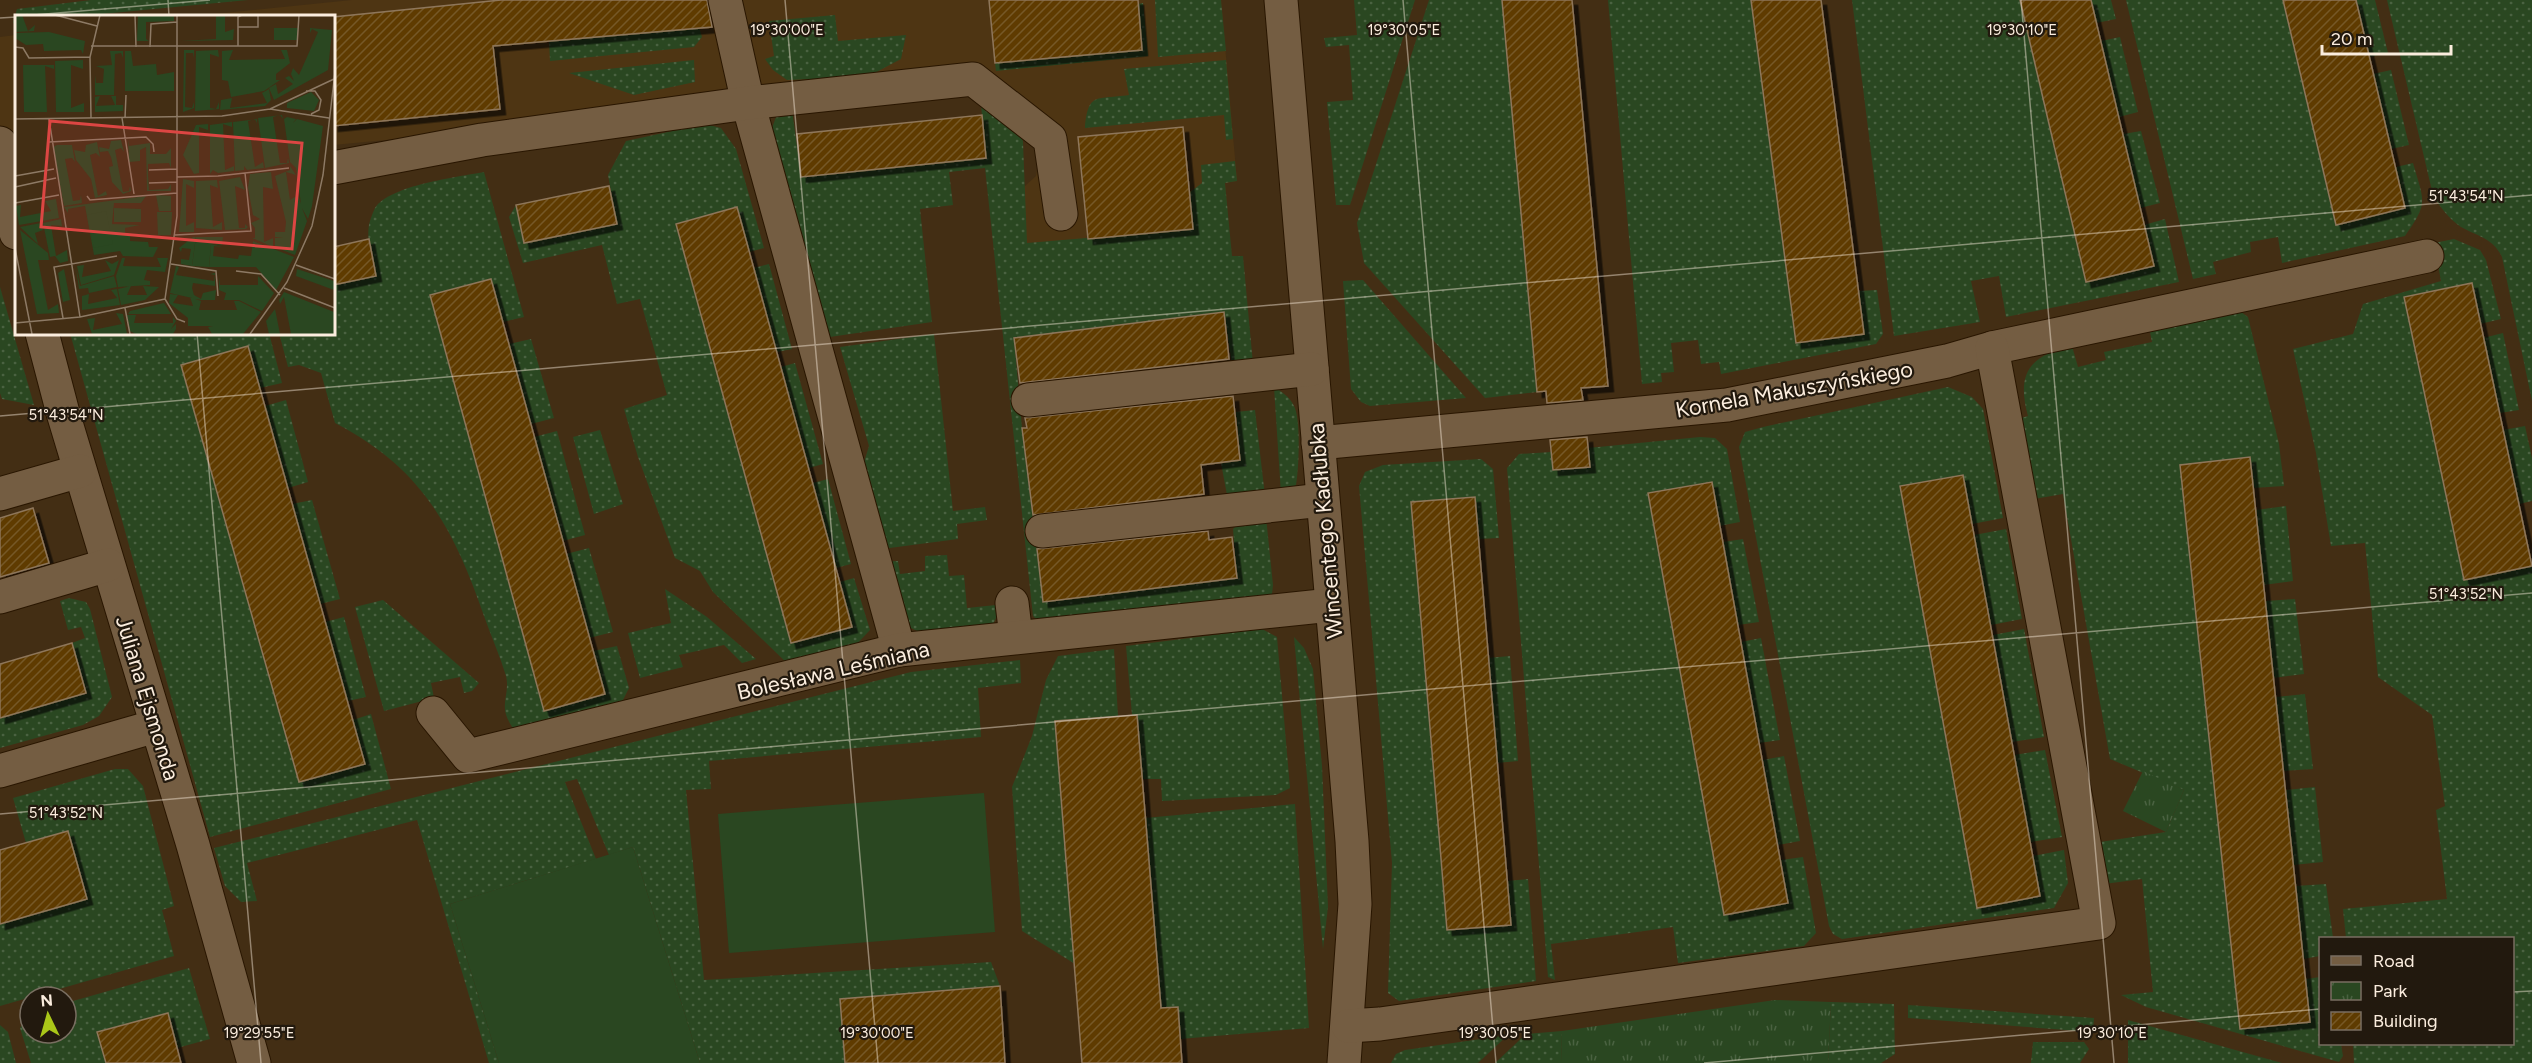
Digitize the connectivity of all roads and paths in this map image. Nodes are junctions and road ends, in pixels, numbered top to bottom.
1 (724, 0) edge
2 (1281, 0) edge
3 (747, 103) junction
4 (0, 143) edge
5 (334, 168) edge
6 (1061, 214) dead end
7 (14, 216) edge
8 (2427, 256) dead end
9 (42, 334) edge
10 (1992, 348) junction
11 (1312, 369) junction
12 (1028, 400) dead end
13 (1318, 443) junction
14 (80, 471) junction
15 (0, 494) edge
16 (1322, 500) junction
17 (1042, 531) dead end
18 (108, 565) junction
19 (0, 597) edge
20 (1012, 603) dead end
21 (1331, 605) junction
22 (1016, 637) junction
23 (899, 650) junction
24 (433, 713) dead end
25 (156, 726) junction
26 (0, 771) edge
27 (1348, 1026) junction
28 (254, 1063) edge
29 (1344, 1063) edge

1 - 3 street
2 - 11 street, Wincentego Kadłubka
3 - 5 street
3 - 6 street
3 - 23 street
4 - 7 street
8 - 10 street, Kornela Makuszyńskiego
9 - 14 street, Juliana Ejsmonda
10 - 13 street, Kornela Makuszyńskiego
10 - 27 street
11 - 12 street
11 - 13 street, Wincentego Kadłubka
13 - 16 street, Wincentego Kadłubka
14 - 15 street
14 - 18 street, Juliana Ejsmonda
16 - 17 street
16 - 21 street, Wincentego Kadłubka
18 - 19 street
18 - 25 street, Juliana Ejsmonda
20 - 22 street
21 - 22 street, Bolesława Leśmiana
21 - 27 street, Wincentego Kadłubka
22 - 23 street, Bolesława Leśmiana
23 - 24 street, Bolesława Leśmiana
25 - 26 street
25 - 28 street, Juliana Ejsmonda
27 - 29 street, Wincentego Kadłubka

